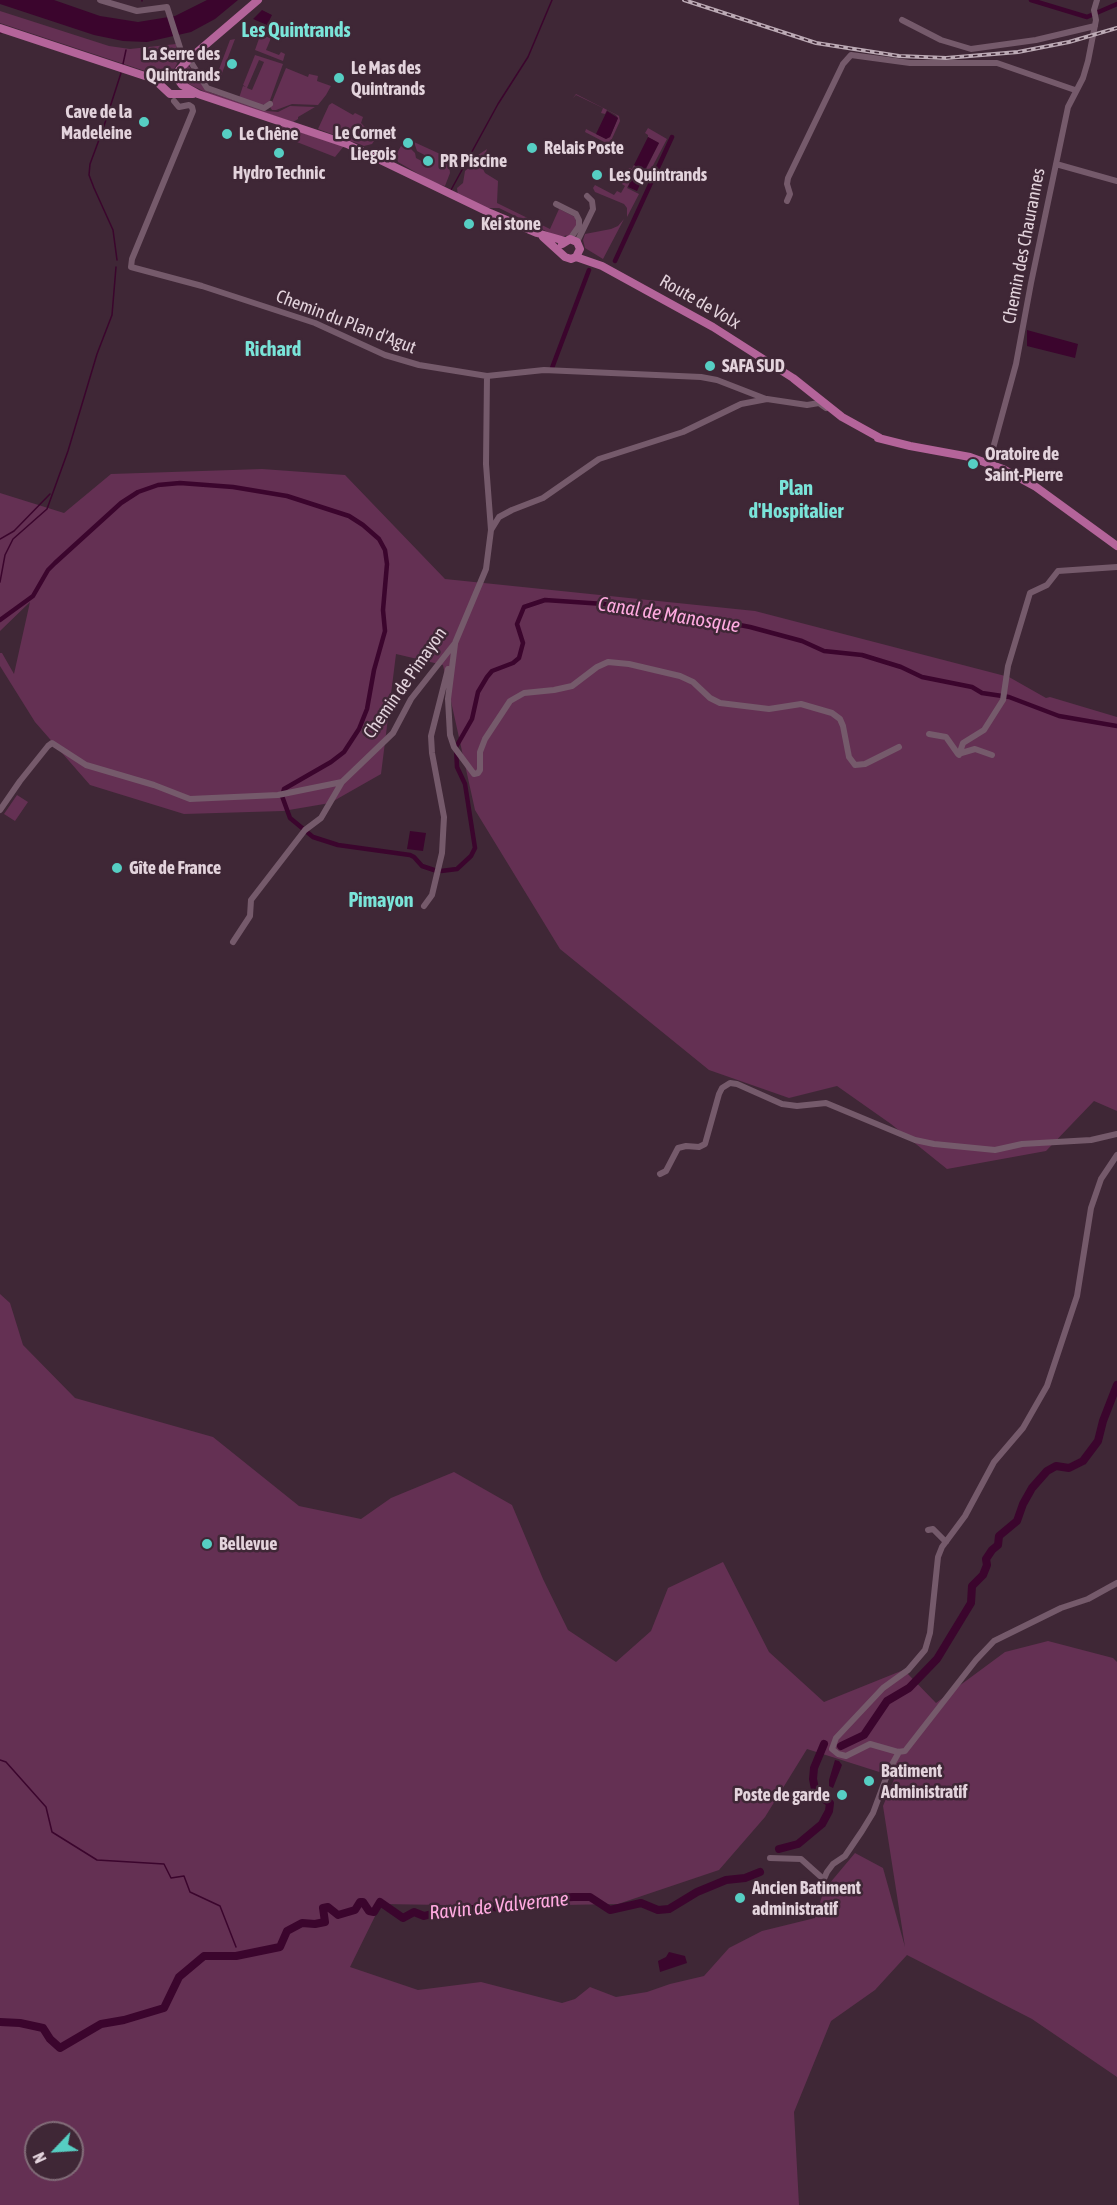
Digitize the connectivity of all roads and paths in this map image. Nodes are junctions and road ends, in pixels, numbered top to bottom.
1 (100, 0) edge
2 (258, 0) edge
3 (1089, 0) edge
4 (1097, 0) edge
5 (1095, 12) junction
6 (902, 20) dead end
7 (1095, 26) junction
8 (0, 27) edge
9 (186, 63) junction
10 (154, 79) junction
11 (176, 88) junction
12 (1075, 90) junction
13 (270, 104) dead end
14 (1056, 164) junction
15 (1117, 181) edge
16 (587, 196) dead end
17 (787, 201) dead end
18 (556, 204) dead end
19 (537, 233) junction
20 (574, 246) junction
21 (561, 253) junction
22 (779, 369) junction
23 (488, 376) junction
24 (766, 399) junction
25 (817, 404) junction
26 (842, 417) junction
27 (880, 438) junction
28 (989, 463) junction
29 (491, 530) junction
30 (1117, 546) edge
31 (1117, 567) edge
32 (455, 643) junction
33 (929, 735) dead end
34 (899, 747) dead end
35 (959, 754) junction
36 (992, 755) dead end
37 (342, 782) junction
38 (0, 810) edge
39 (424, 906) dead end
40 (234, 940) dead end
41 (1117, 1134) edge
42 (1117, 1155) edge
43 (660, 1174) dead end
44 (928, 1530) dead end
45 (946, 1542) junction
46 (1117, 1583) edge
47 (899, 1752) junction
48 (770, 1858) dead end
49 (820, 1876) dead end
50 (818, 1892) dead end

1 - 9 street
2 - 9 main road
3 - 5 street
4 - 5 street
5 - 7 street, Chemin des Chaurannes
6 - 7 street
7 - 12 street, Chemin des Chaurannes
8 - 10 main road
9 - 11 main road
9 - 13 street
10 - 11 main road
10 - 11 main road
11 - 19 main road, Route de Volx
11 - 23 street, Chemin du Plan d'Agut
12 - 14 street, Chemin des Chaurannes
12 - 17 street
14 - 15 street
14 - 28 street, Chemin des Chaurannes
16 - 20 street
18 - 20 street
19 - 20 main road, Route de Volx
19 - 21 main road, Route de Volx
20 - 21 main road
20 - 21 main road
20 - 22 main road, Route de Volx
22 - 25 main road, Route de Volx
22 - 26 main road, Route de Volx
23 - 24 street, Chemin du Plan d'Agut
23 - 29 street, Chemin de Pimayon
24 - 25 street
24 - 29 street
25 - 26 street
25 - 27 main road, Route de Volx
26 - 27 main road, Route de Volx
27 - 28 main road, Route de Volx
28 - 30 main road, Route de Volx
29 - 32 street, Chemin de Pimayon
31 - 35 street
32 - 34 street
32 - 37 street, Chemin de Pimayon
32 - 39 street
33 - 35 street
35 - 36 street
37 - 38 street
37 - 40 street, Chemin de Pimayon
41 - 43 street
42 - 45 street
44 - 45 street
45 - 47 street
46 - 47 street
47 - 50 street
48 - 49 street

